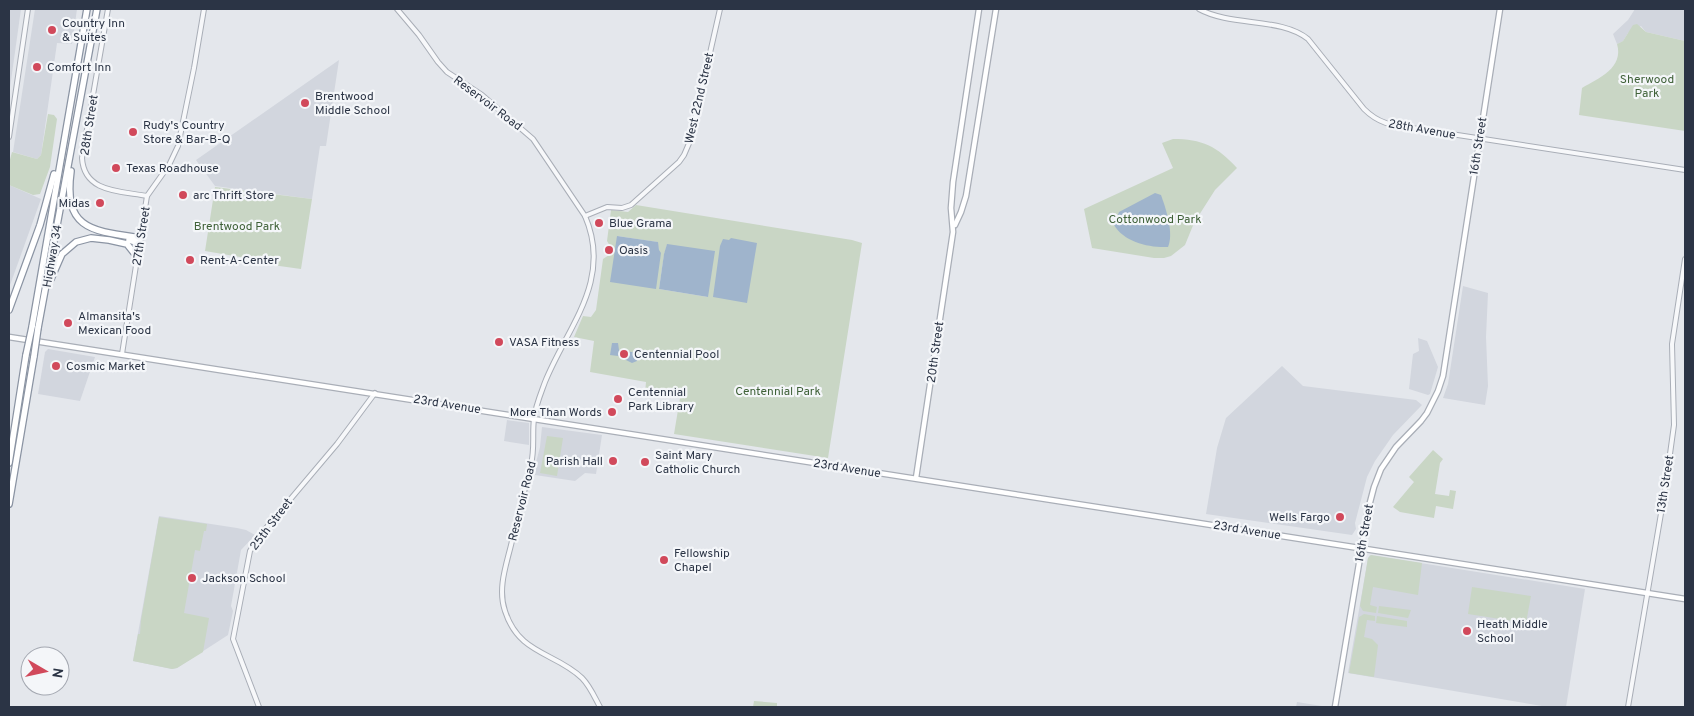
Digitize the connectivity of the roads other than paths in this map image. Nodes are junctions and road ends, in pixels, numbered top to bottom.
1 (28, 9) edge
2 (87, 9) edge
3 (97, 9) edge
4 (108, 9) edge
5 (204, 9) edge
6 (397, 9) edge
7 (720, 9) edge
8 (979, 9) edge
9 (996, 9) edge
10 (1199, 9) edge
11 (1500, 9) edge
12 (9, 137) edge
13 (1480, 139) junction
14 (63, 143) junction
15 (71, 151) junction
16 (1685, 170) edge
17 (148, 196) junction
18 (585, 216) junction
19 (954, 226) junction
20 (109, 240) junction
21 (140, 241) junction
22 (138, 258) junction
23 (1685, 259) edge
24 (45, 297) junction
25 (9, 310) edge
26 (9, 337) edge
27 (122, 354) junction
28 (375, 393) junction
29 (534, 418) junction
30 (9, 463) edge
31 (916, 478) junction
32 (9, 504) edge
33 (1361, 547) junction
34 (1648, 592) junction
35 (1685, 599) edge
36 (259, 707) edge
37 (600, 707) edge
38 (1335, 707) edge
39 (1628, 707) edge

1 - 12 street
2 - 14 highway, Highway 34
3 - 15 highway, Highway 34
4 - 17 street, 28th Street
5 - 17 street, 27th Street
6 - 18 street, Reservoir Road
7 - 18 street, West 22nd Street
8 - 19 main road, 20th Street
9 - 19 main road, 20th Street
10 - 13 street, 28th Avenue
11 - 13 main road, 16th Street
13 - 16 street, 28th Avenue
13 - 33 main road, 16th Street
14 - 25 highway
14 - 30 highway, Highway 34, bridge
15 - 21 highway
15 - 24 highway, Highway 34
17 - 21 street, 27th Street
18 - 29 street, Reservoir Road
19 - 31 main road, 20th Street
20 - 21 highway
20 - 22 highway
20 - 24 highway
21 - 22 street, 27th Street
22 - 27 street, 27th Street
23 - 34 street, 13th Street
24 - 32 highway, Highway 34, bridge
26 - 27 main road, 23rd Avenue
27 - 28 main road, 23rd Avenue
28 - 29 main road, 23rd Avenue
28 - 36 street, 25th Street
29 - 31 main road, 23rd Avenue
29 - 37 street, Reservoir Road
31 - 33 main road, 23rd Avenue
33 - 34 main road, 23rd Avenue
33 - 38 main road, 16th Street
34 - 35 main road, 23rd Avenue
34 - 39 street, 13th Street

